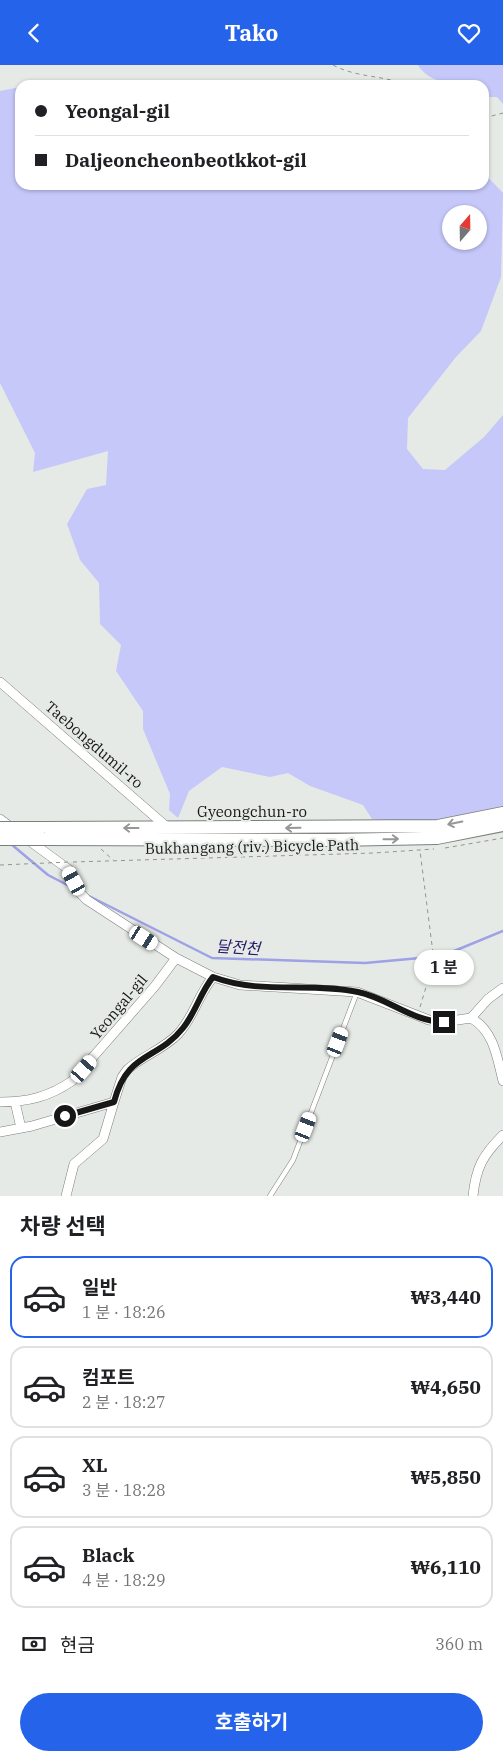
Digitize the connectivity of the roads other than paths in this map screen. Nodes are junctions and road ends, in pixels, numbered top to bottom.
1 (0, 682) edge
2 (503, 813) edge
3 (0, 819) edge
4 (503, 825) edge
5 (0, 829) edge
6 (169, 829) junction
7 (43, 833) junction
8 (0, 839) edge
9 (176, 958) junction
10 (213, 977) junction
11 (503, 988) edge
12 (357, 992) junction
13 (471, 1018) junction
14 (503, 1081) edge
15 (0, 1102) edge
16 (15, 1102) junction
17 (114, 1102) junction
18 (21, 1128) junction
19 (0, 1132) edge
20 (503, 1135) edge
21 (66, 1196) edge
22 (270, 1196) edge
23 (473, 1196) edge

1 - 6 street, Taebongdumil-ro
2 -> 6 main road, Gyeongchun-ro
3 - 9 street
7 -> 4 main road, Gyeongchun-ro
5 - 7 main road, Gyeongchun-ro, bridge
6 -> 7 main road, Gyeongchun-ro
7 - 8 main road, Gyeongchun-ro, bridge
9 - 10 street
9 - 16 street, Yeongal-gil
10 - 12 street
10 - 17 street
11 - 13 street
12 - 13 street
12 - 22 lane
13 - 14 street
15 - 16 street, Yeongal-gil
16 - 18 street
17 - 18 street
17 - 21 street
18 - 19 street
20 - 23 street

